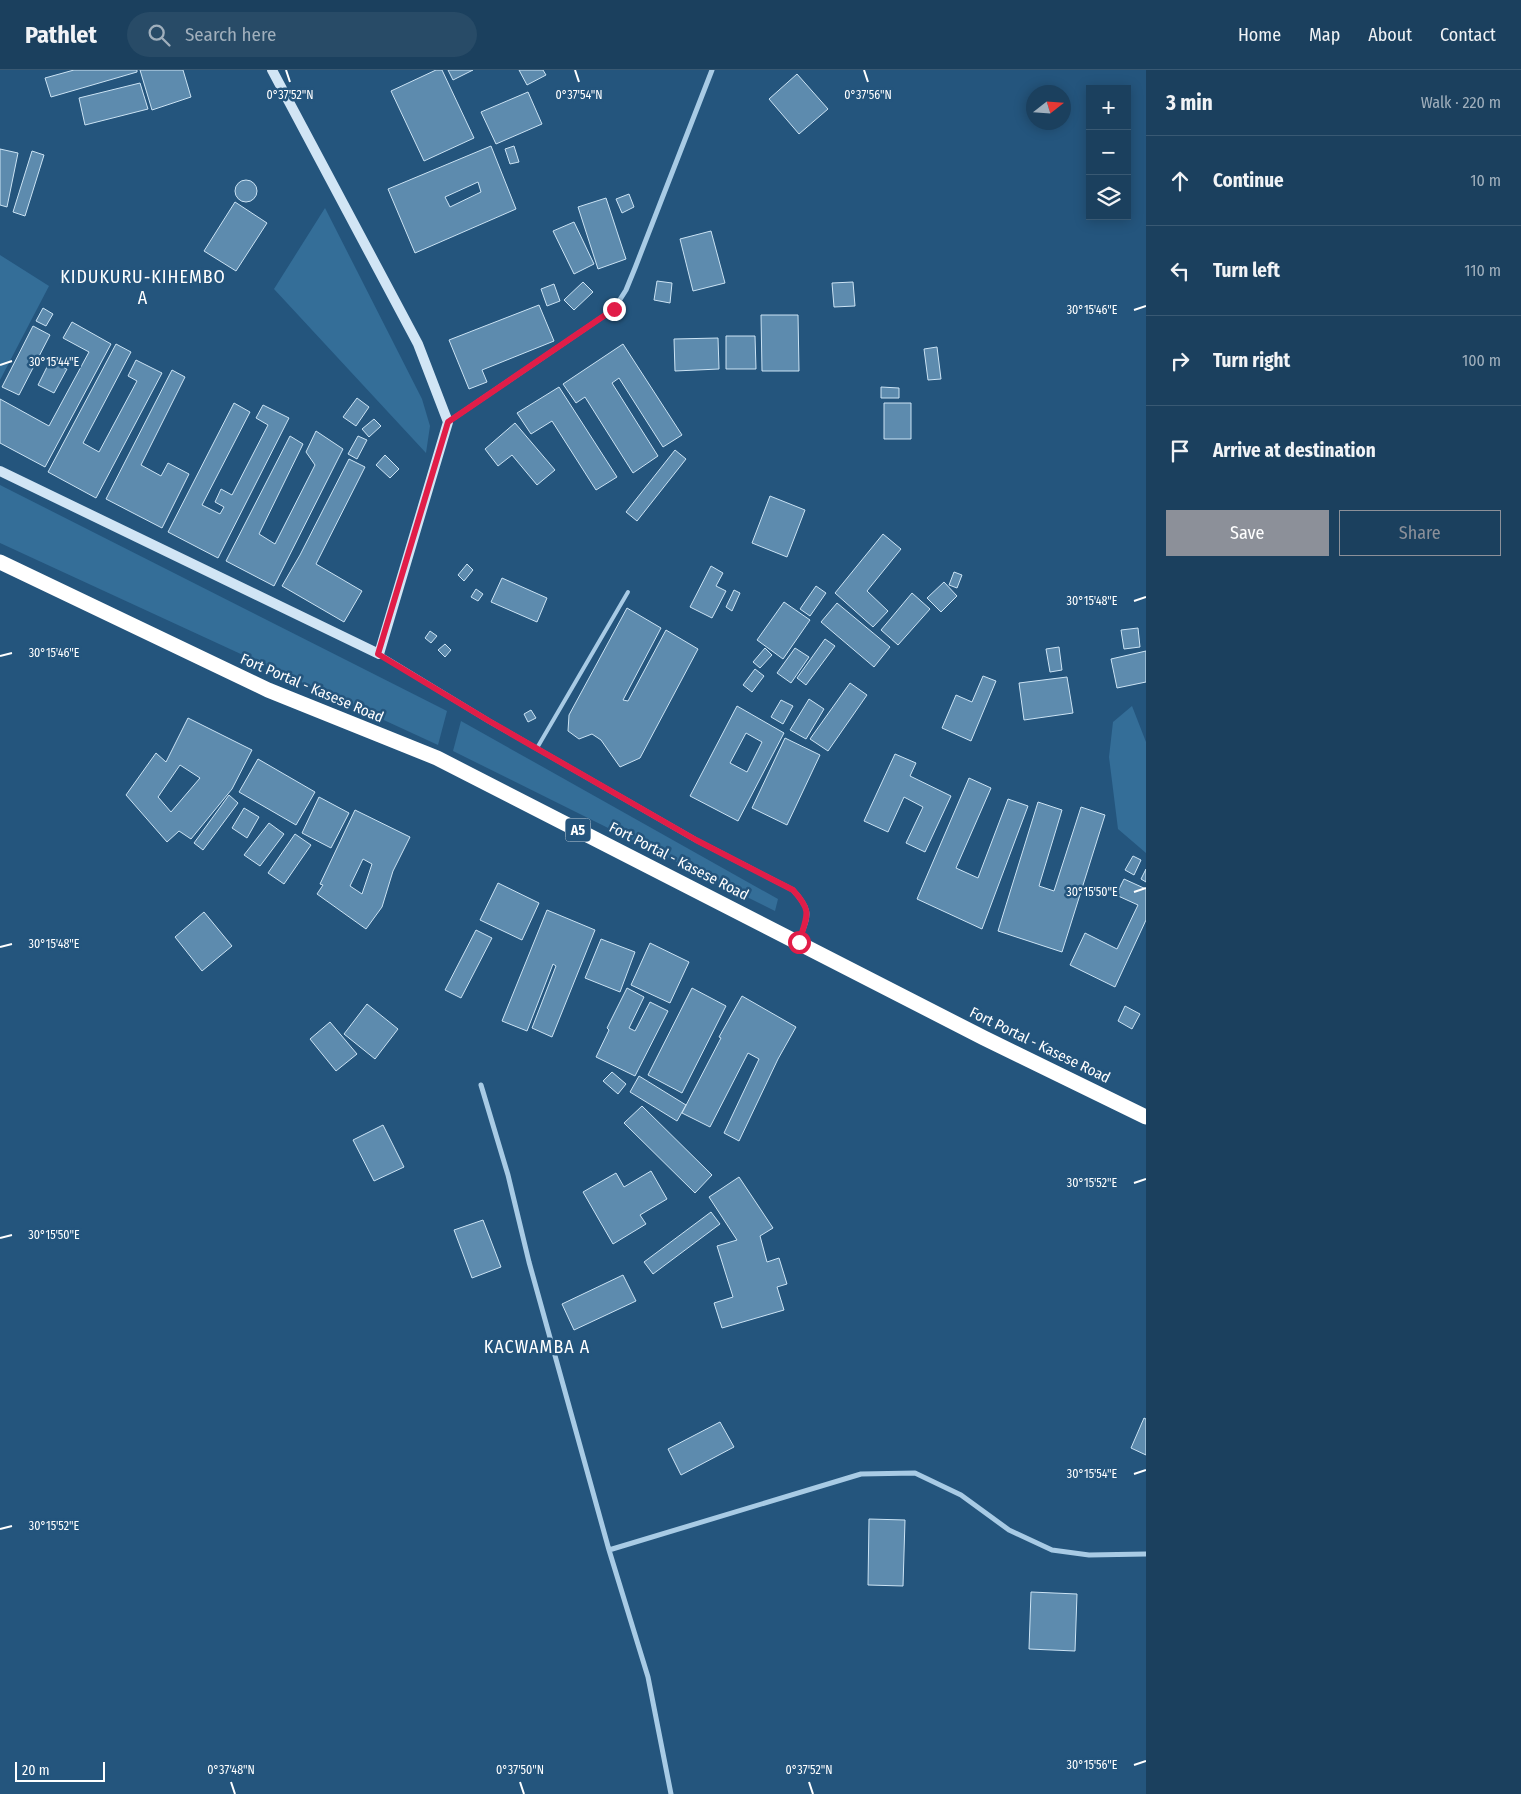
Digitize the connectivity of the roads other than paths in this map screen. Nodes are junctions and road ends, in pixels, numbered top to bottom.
1 (272, 70) edge
2 (712, 70) edge
3 (448, 422) junction
4 (0, 471) edge
5 (0, 562) edge
6 (628, 592) dead end
7 (378, 654) junction
8 (536, 748) junction
9 (799, 942) junction
10 (481, 1085) dead end
11 (1146, 1117) edge
12 (610, 1550) junction
13 (1146, 1554) edge
14 (671, 1794) edge

1 - 3 street
2 - 3 street
3 - 7 street
4 - 7 street
5 - 9 highway, Fort Portal - Kasese Road / A5
6 - 8 lane
7 - 8 street
8 - 9 street
9 - 11 highway, Fort Portal - Kasese Road / A5
10 - 12 street
12 - 13 street
12 - 14 street

